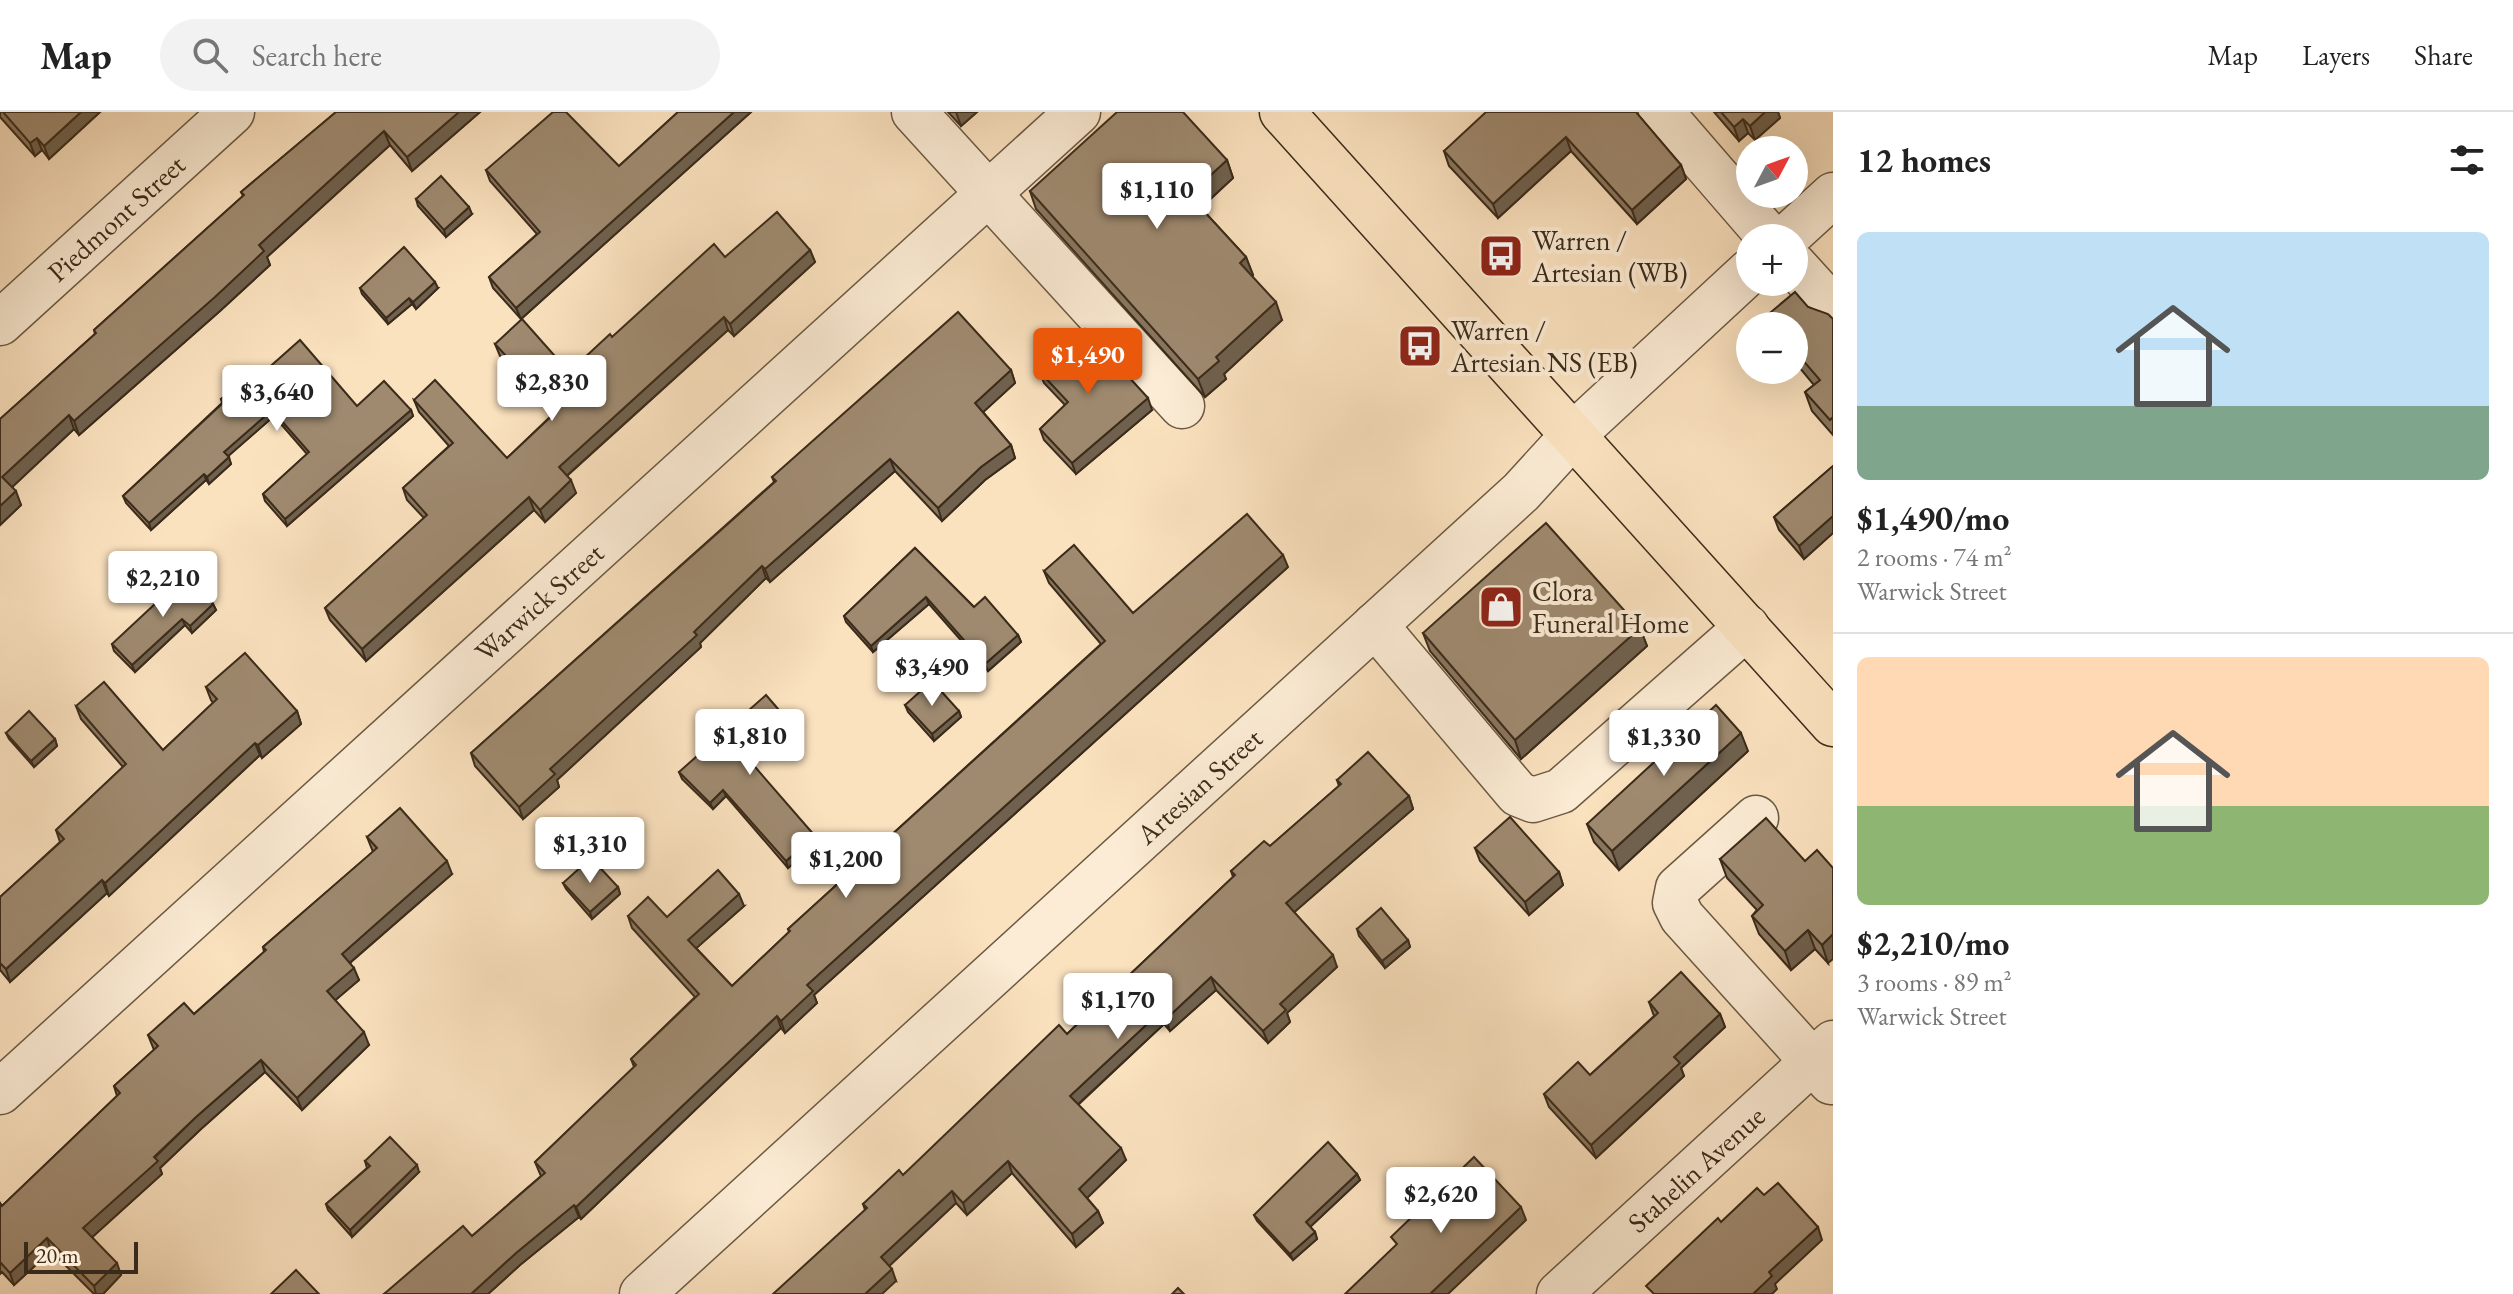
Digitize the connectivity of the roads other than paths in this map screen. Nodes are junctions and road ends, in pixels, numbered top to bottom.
1 (232, 112) edge
2 (914, 112) edge
3 (1078, 112) edge
4 (1282, 112) edge
5 (1661, 112) edge
6 (989, 194) junction
7 (1833, 195) edge
8 (1758, 224) edge
9 (1801, 224) edge
10 (1808, 280) edge
11 (1736, 284) edge
12 (1833, 308) edge
13 (0, 323) edge
14 (1182, 406) dead end
15 (1574, 434) junction
16 (1375, 625) junction
17 (1747, 627) junction
18 (1833, 724) edge
19 (1756, 818) dead end
20 (1826, 1063) edge
21 (0, 1092) edge
22 (642, 1294) edge
23 (1559, 1294) edge

1 - 13 street, Piedmont Street
2 - 6 street
3 - 6 street, Warwick Street
4 - 15 main road
5 - 8 street
6 - 14 street
6 - 21 street, Warwick Street
7 - 9 street
10 - 12 street
11 - 15 street, Artesian Street
15 - 16 street, Artesian Street
15 - 17 main road
16 - 17 street
16 - 22 street, Artesian Street
17 - 18 main road
19 - 20 street
20 - 23 street, Stahelin Avenue

